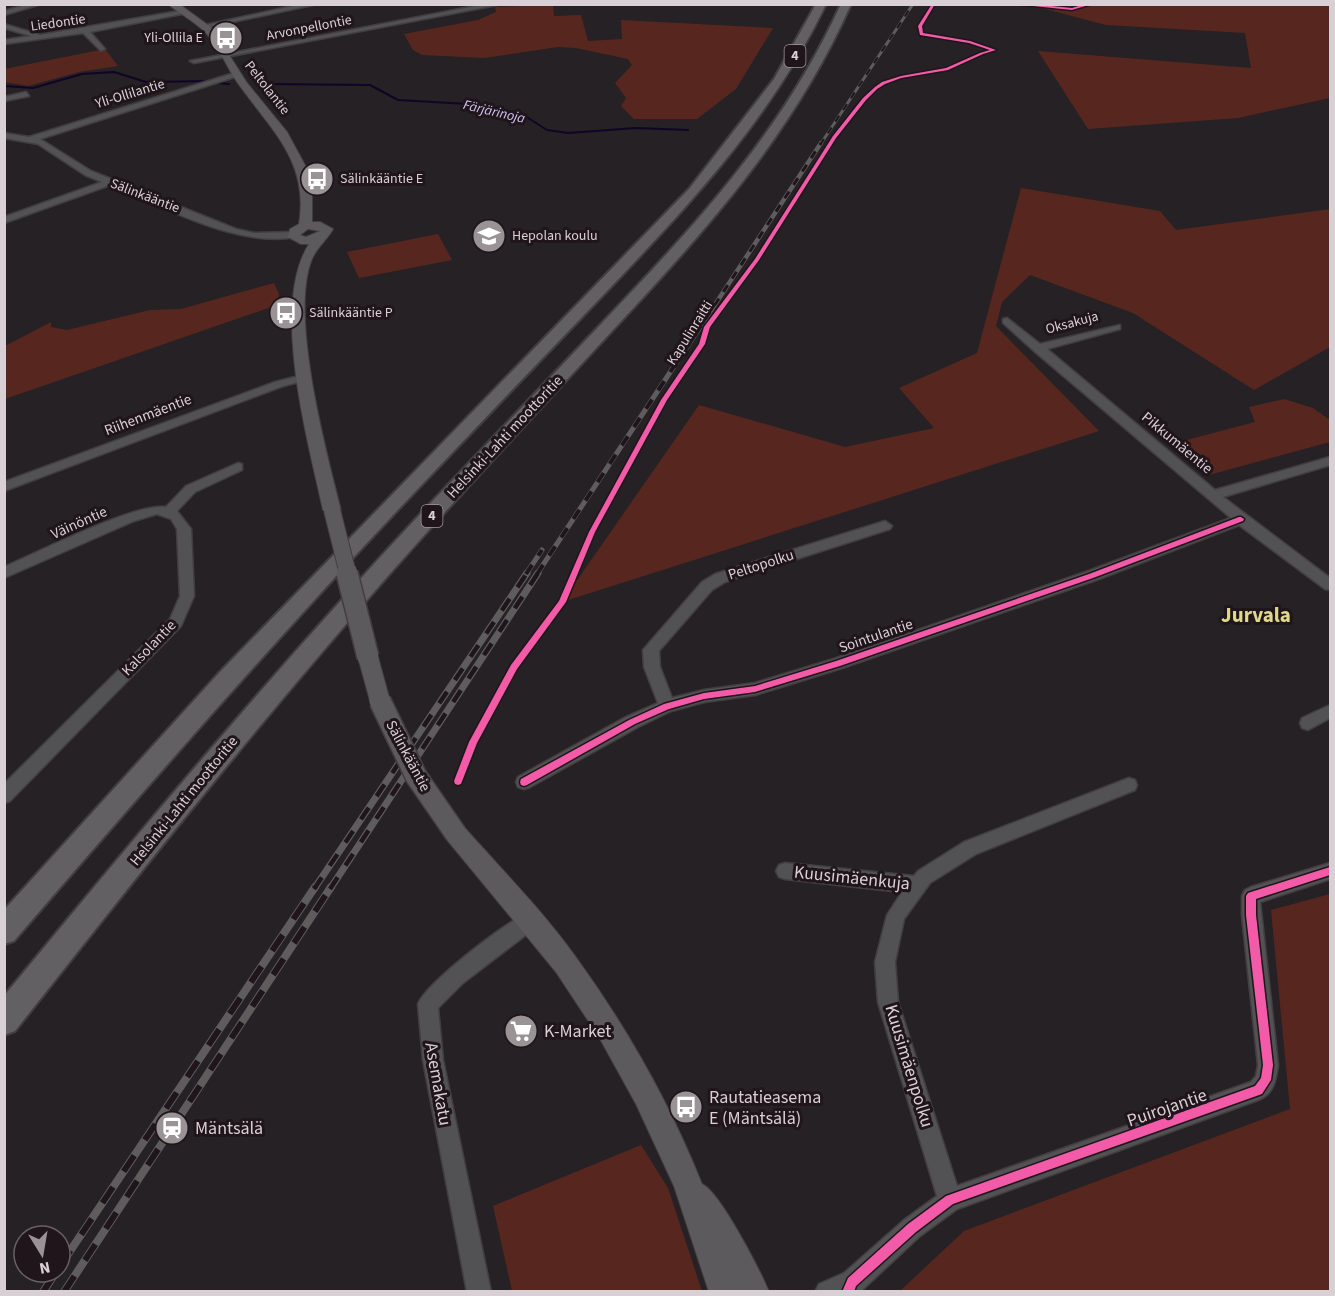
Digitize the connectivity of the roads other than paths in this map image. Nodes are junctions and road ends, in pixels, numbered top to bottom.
1 (38, 4) edge
2 (172, 4) edge
3 (314, 4) edge
4 (499, 4) edge
5 (821, 4) edge
6 (846, 4) edge
7 (185, 12) junction
8 (4, 13) edge
9 (4, 26) edge
10 (204, 26) junction
11 (84, 31) junction
12 (40, 37) junction
13 (4, 42) edge
14 (101, 49) dead end
15 (225, 55) junction
16 (194, 61) dead end
17 (237, 75) junction
18 (26, 94) dead end
19 (4, 99) edge
20 (4, 135) edge
21 (32, 139) junction
22 (110, 182) junction
23 (4, 220) edge
24 (311, 225) junction
25 (297, 237) junction
26 (319, 238) junction
27 (307, 259) junction
28 (1007, 321) dead end
29 (1116, 327) dead end
30 (1038, 349) junction
31 (303, 378) junction
32 (1330, 461) edge
33 (238, 467) dead end
34 (4, 487) edge
35 (1214, 495) junction
36 (169, 512) junction
37 (1241, 519) junction
38 (885, 526) dead end
39 (4, 573) edge
40 (1330, 585) edge
41 (667, 706) junction
42 (1330, 711) edge
43 (1308, 723) dead end
44 (524, 782) dead end
45 (1129, 785) dead end
46 (4, 796) edge
47 (785, 871) dead end
48 (1330, 871) edge
49 (919, 885) junction
50 (528, 922) junction
51 (4, 931) edge
52 (4, 1020) edge
53 (687, 1183) junction
54 (950, 1200) junction
55 (850, 1287) edge
56 (480, 1292) edge
57 (723, 1292) edge
58 (754, 1292) edge
59 (828, 1292) edge

1 - 8 street
2 - 7 main road, Peltolantie
3 - 10 street
4 - 15 street, Arvonpellontie
5 - 51 highway, 4
6 - 52 highway, Helsinki-Lahti moottoritie / 4
7 - 10 main road, Peltolantie
7 - 11 street, Liedontie
9 - 12 street
10 - 15 main road, Peltolantie
11 - 12 street, Liedontie
11 - 14 street
12 - 13 street, Liedontie
15 - 16 street, Arvonpellontie
15 - 17 main road, Peltolantie
17 - 21 street, Yli-Ollilantie
17 - 24 main road, Peltolantie
18 - 19 street
20 - 21 street, Sälinkääntie
21 - 22 street, Sälinkääntie
22 - 23 street
22 - 25 street, Sälinkääntie
24 - 25 main road
24 - 26 main road
25 - 26 main road
25 - 27 main road, Sälinkääntie
26 - 27 main road, Sälinkääntie
27 - 31 main road, Sälinkääntie
28 - 30 street, Pikkumäentie
29 - 30 street, Oksakuja
30 - 35 street, Pikkumäentie
31 - 34 street, Riihenmäentie
31 - 50 main road, Sälinkääntie, bridge
32 - 35 street
33 - 36 street
35 - 37 street, Pikkumäentie
36 - 39 street, Väinöntie
36 - 46 street, Kalsolantie
37 - 40 street, Pikkumäentie
37 - 41 street, Sointulantie
38 - 41 street, Peltopolku
41 - 44 street, Sointulantie
42 - 43 street
45 - 49 street, Kuusimäenpolku
47 - 49 street, Kuusimäenkuja
48 - 54 street, Puirojantie
49 - 54 street, Kuusimäenpolku
50 - 53 main road, Sälinkääntie
50 - 56 street, Asemakatu
53 - 57 main road, Sälinkääntie
53 - 58 main road, Sälinkääntie
54 - 55 street, Puirojantie
55 - 59 street, Puirojantie

